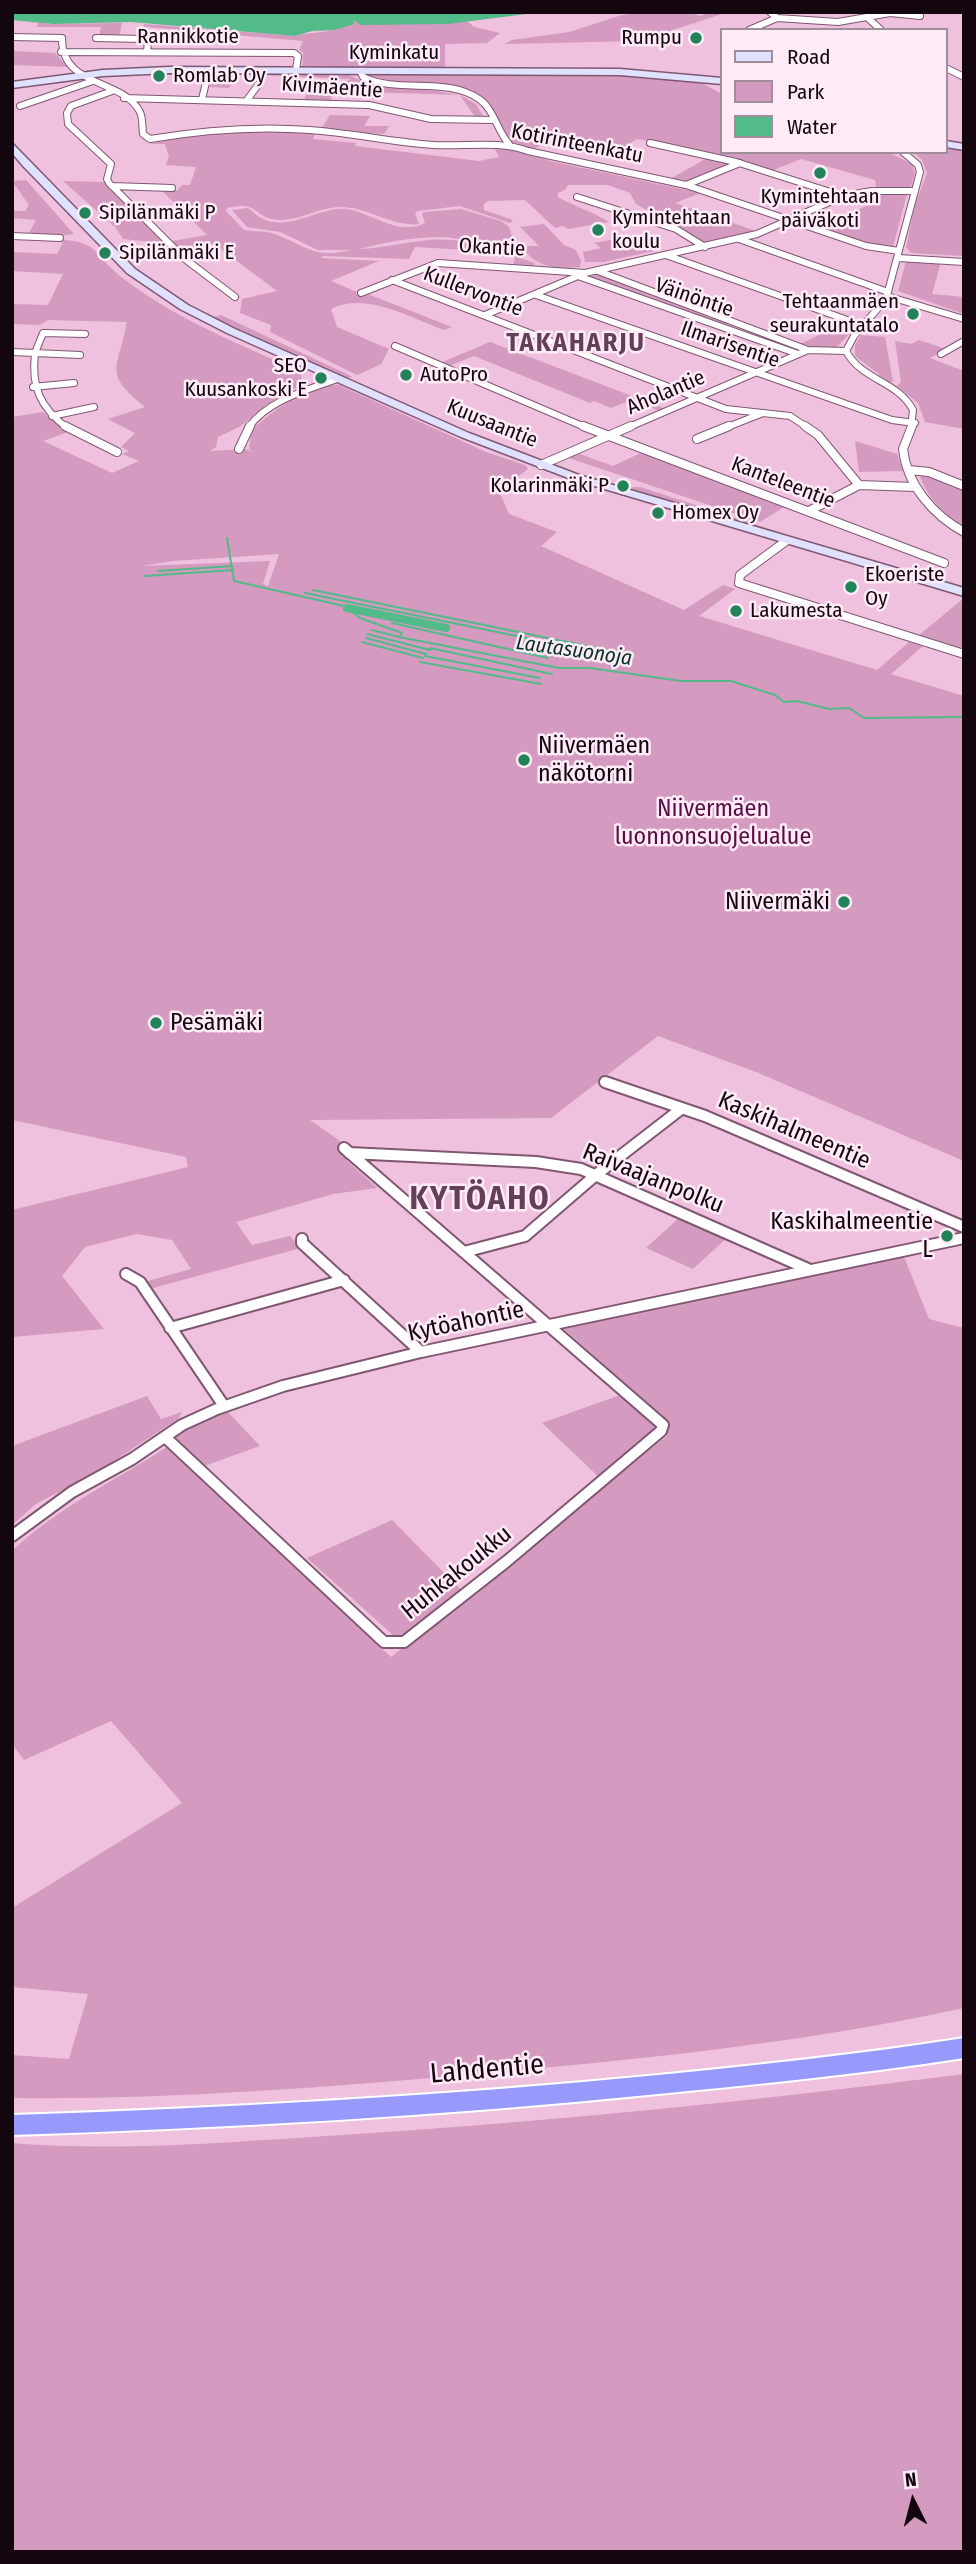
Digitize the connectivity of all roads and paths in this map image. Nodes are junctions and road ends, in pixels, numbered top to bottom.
1 (769, 12) edge
2 (881, 14) edge
3 (919, 16) dead end
4 (777, 18) junction
5 (862, 20) junction
6 (754, 28) edge
7 (877, 28) edge
8 (12, 37) edge
9 (96, 38) dead end
10 (61, 52) junction
11 (147, 52) junction
12 (209, 69) junction
13 (948, 69) edge
14 (296, 70) junction
15 (360, 71) junction
16 (84, 75) junction
17 (964, 77) edge
18 (93, 81) junction
19 (720, 81) edge
20 (258, 85) dead end
21 (12, 86) edge
22 (112, 91) junction
23 (124, 98) junction
24 (202, 99) junction
25 (247, 100) junction
26 (20, 106) dead end
27 (494, 120) junction
28 (650, 143) dead end
29 (509, 144) junction
30 (12, 146) edge
31 (12, 154) edge
32 (905, 154) edge
33 (26, 164) junction
34 (742, 164) junction
35 (686, 185) junction
36 (112, 186) junction
37 (172, 188) dead end
38 (915, 191) junction
39 (843, 196) junction
40 (577, 197) dead end
41 (790, 220) junction
42 (12, 236) edge
43 (60, 238) dead end
44 (739, 239) junction
45 (705, 247) junction
46 (898, 254) junction
47 (666, 256) junction
48 (964, 262) edge
49 (597, 270) junction
50 (581, 274) junction
51 (392, 280) junction
52 (361, 293) dead end
53 (887, 294) junction
54 (536, 295) junction
55 (234, 297) dead end
56 (485, 315) junction
57 (964, 319) edge
58 (736, 322) junction
59 (864, 326) junction
60 (726, 328) junction
61 (85, 334) dead end
62 (964, 341) edge
63 (395, 346) dead end
64 (808, 350) junction
65 (845, 351) junction
66 (12, 352) edge
67 (35, 353) junction
68 (798, 354) junction
69 (941, 354) dead end
70 (80, 355) dead end
71 (755, 373) junction
72 (337, 379) junction
73 (74, 383) dead end
74 (33, 387) junction
75 (699, 398) junction
76 (94, 407) dead end
77 (766, 412) junction
78 (52, 416) junction
79 (915, 423) junction
80 (609, 436) junction
81 (697, 439) dead end
82 (239, 449) dead end
83 (117, 452) dead end
84 (541, 465) junction
85 (909, 470) junction
86 (859, 485) junction
87 (964, 486) edge
88 (915, 487) junction
89 (809, 512) junction
90 (964, 532) edge
91 (786, 541) junction
92 (944, 563) dead end
93 (964, 592) edge
94 (964, 654) edge
95 (606, 1082) dead end
96 (681, 1109) junction
97 (597, 1174) junction
98 (964, 1227) edge
99 (964, 1238) edge
100 (302, 1239) dead end
101 (464, 1252) junction
102 (808, 1269) junction
103 (126, 1274) dead end
104 (344, 1280) junction
105 (550, 1325) junction
106 (170, 1328) junction
107 (421, 1352) junction
108 (224, 1406) junction
109 (165, 1437) junction
110 (12, 1536) edge
111 (964, 2048) edge
112 (12, 2125) edge

1 - 4 street
2 - 3 street
2 - 5 street
4 - 5 street
4 - 6 street
5 - 7 street
8 - 10 street
9 - 11 street
10 - 11 street, Rannikkotie
10 - 16 street
11 - 14 street, Rannikkotie
12 - 14 main road, Kyminkatu
12 - 16 main road, Kyminkatu
12 - 24 street
13 - 17 street
14 - 15 main road, Kyminkatu
15 - 19 main road, Kyminkatu
15 - 27 street
16 - 18 street
16 - 21 main road, Kyminkatu
18 - 22 street
18 - 26 street
20 - 25 street
22 - 23 street
22 - 36 street
23 - 24 street, Kivimäentie
23 - 29 street, Kotirinteenkatu
24 - 25 street, Kivimäentie
25 - 27 street, Kivimäentie
27 - 29 street
28 - 34 street
29 - 35 street, Kotirinteenkatu
30 - 33 main road, Kuusaantie
31 - 33 main road, Kuusaantie
32 - 38 street
33 - 72 main road, Kuusaantie
34 - 35 street
34 - 39 street
35 - 41 street, Kotirinteenkatu
36 - 37 street
36 - 55 street
38 - 39 street
38 - 46 street
39 - 41 street
40 - 45 street
41 - 44 street
41 - 46 street, Kotirinteenkatu
42 - 43 street
44 - 45 street
44 - 53 street
45 - 47 street
46 - 48 street, Kotirinteenkatu
46 - 53 street
47 - 49 street
47 - 59 street
49 - 50 street
49 - 58 street, Väinöntie
50 - 51 street, Okantie
50 - 54 street
50 - 60 street, Väinöntie
51 - 52 street, Okantie
51 - 56 street, Kullervontie
53 - 57 street
53 - 59 street
54 - 56 street
54 - 71 street, Ilmarisentie
56 - 75 street, Kullervontie
58 - 60 street
58 - 64 street, Väinöntie
59 - 65 street
60 - 68 street, Väinöntie
61 - 67 street
62 - 69 street
63 - 80 street, Kanteleentie
64 - 65 street, Aholantie
64 - 68 street, Aholantie
65 - 79 street
66 - 67 street
67 - 70 street
67 - 74 street
68 - 71 street, Aholantie
71 - 75 street, Aholantie
71 - 79 street, Ilmarisentie
72 - 82 street
72 - 84 main road, Kuusaantie
73 - 74 street
74 - 78 street
75 - 77 street, Kullervontie
75 - 80 street, Aholantie
76 - 78 street
77 - 81 street
77 - 86 street, Kullervontie
78 - 83 street
79 - 85 street
80 - 84 street, Aholantie
80 - 89 street, Kanteleentie
84 - 91 main road, Kuusaantie
85 - 87 street
85 - 88 street
86 - 88 street
86 - 89 street
88 - 90 street
89 - 92 street, Kanteleentie
91 - 93 main road, Kuusaantie
91 - 94 street
95 - 96 street, Kaskihalmeentie
96 - 97 street
96 - 98 street, Kaskihalmeentie
97 - 101 street
97 - 101 street, Raivaajanpolku
97 - 102 street, Raivaajanpolku
99 - 102 street, Kytöahontie
100 - 104 street
101 - 105 street
102 - 105 street, Kytöahontie
103 - 106 street
104 - 106 street
104 - 107 street
105 - 107 street, Kytöahontie
105 - 109 street, Huhkakoukku
106 - 108 street
107 - 108 street, Kytöahontie
108 - 109 street, Kytöahontie
109 - 110 street, Kytöahontie
111 - 112 highway, Lahdentie

